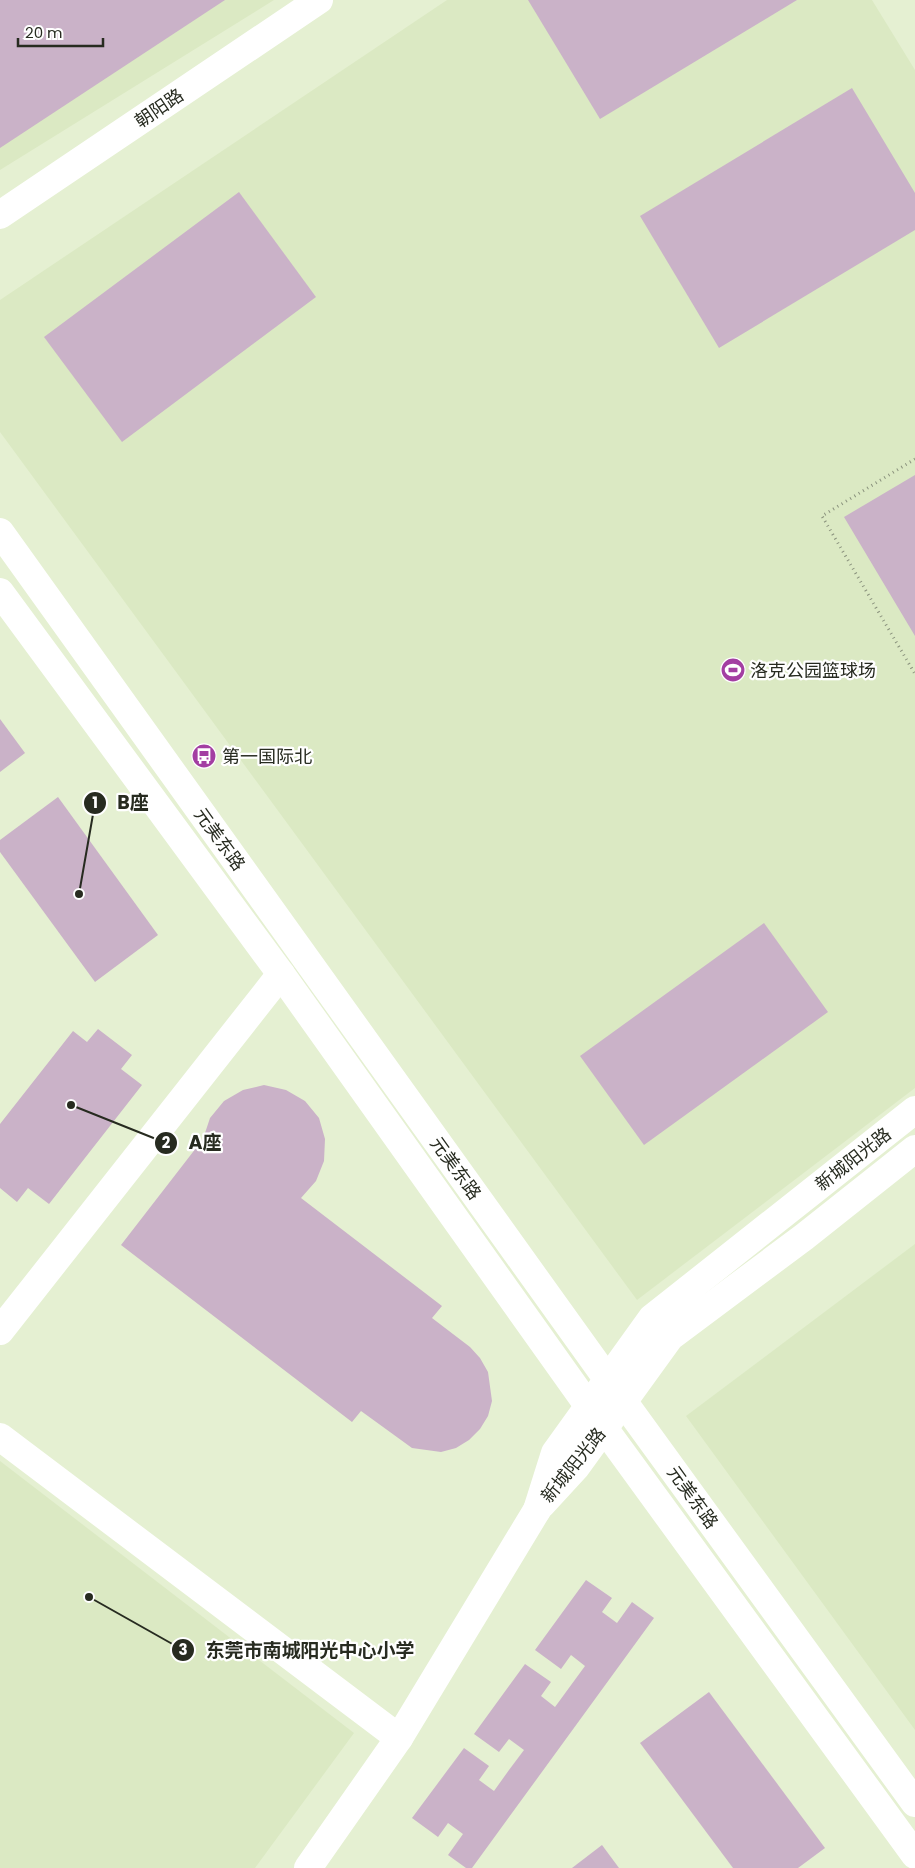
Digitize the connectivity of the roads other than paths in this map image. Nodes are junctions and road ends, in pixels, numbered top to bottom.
1 (319, 0) edge
2 (0, 215) edge
3 (0, 532) edge
4 (0, 592) edge
5 (281, 974) junction
6 (915, 1110) edge
7 (915, 1149) edge
8 (0, 1331) edge
9 (616, 1390) junction
10 (596, 1417) junction
11 (0, 1437) edge
12 (399, 1738) junction
13 (915, 1803) edge
14 (915, 1855) edge
15 (308, 1868) edge

1 - 2 street, 朝阳路
3 - 9 street, 元美东路
4 - 5 street, 元美东路
5 - 8 street
5 - 10 street, 元美东路
6 - 9 street, 新城阳光路
7 - 9 street, 新城阳光路
9 - 10 street, 新城阳光路
9 - 13 street, 元美东路
10 - 12 street, 新城阳光路
10 - 14 street, 元美东路
11 - 12 street
12 - 15 street, 新城阳光路

